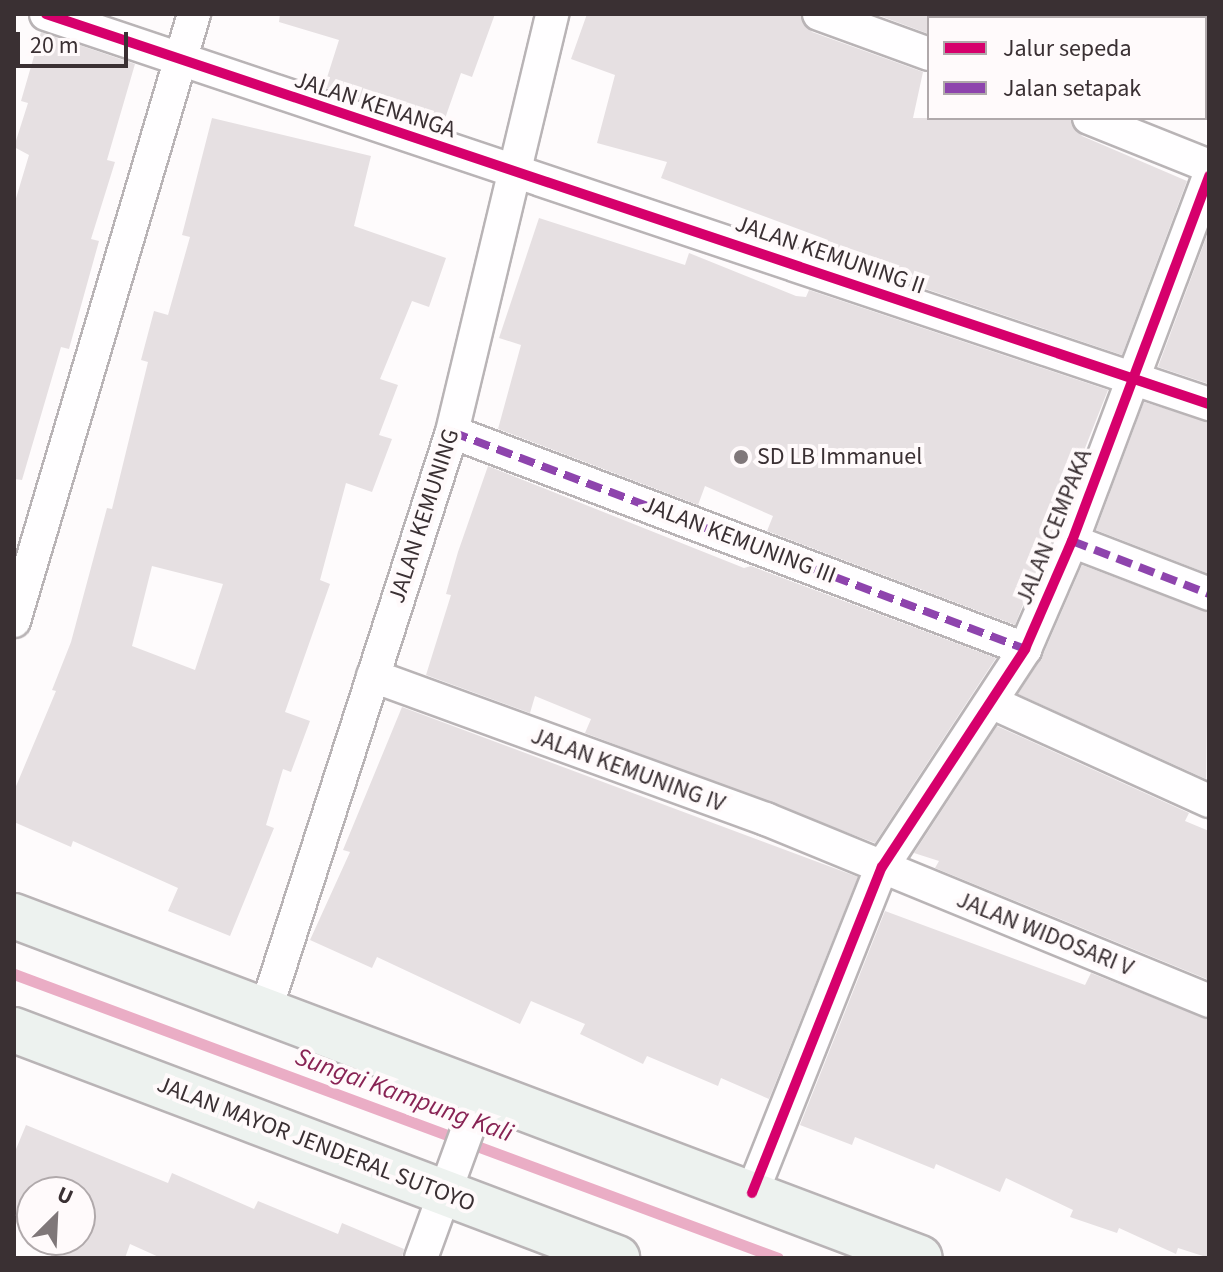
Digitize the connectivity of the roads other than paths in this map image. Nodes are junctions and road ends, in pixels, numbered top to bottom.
1 (46, 14) edge
2 (194, 14) edge
3 (552, 14) edge
4 (819, 14) edge
5 (927, 53) edge
6 (181, 61) junction
7 (1094, 120) edge
8 (1209, 166) edge
9 (512, 169) junction
10 (1209, 176) edge
11 (1134, 380) junction
12 (1209, 404) edge
13 (452, 432) junction
14 (1072, 541) junction
15 (1209, 594) edge
16 (14, 621) edge
17 (1025, 649) junction
18 (373, 676) junction
19 (993, 703) junction
20 (1209, 801) edge
21 (882, 867) junction
22 (14, 916) edge
23 (1209, 1001) edge
24 (266, 1009) junction
25 (14, 1030) edge
26 (478, 1100) junction
27 (447, 1186) junction
28 (752, 1193) junction
29 (421, 1258) edge
30 (617, 1258) edge
31 (920, 1258) edge

1 - 6 street, JALAN KENANGA
2 - 6 street
3 - 9 street, JALAN KEMUNING
4 - 5 street
6 - 9 street, JALAN KENANGA
6 - 16 street
7 - 8 street
9 - 11 street, JALAN KEMUNING II
9 - 13 street, JALAN KEMUNING
10 - 11 street, JALAN CEMPAKA
11 - 12 street, JALAN KEMUNING II
11 - 14 street, JALAN CEMPAKA
13 - 17 street, JALAN KEMUNING III
13 - 18 street, JALAN KEMUNING
14 - 15 street
14 - 17 street, JALAN CEMPAKA
17 - 19 street, JALAN CEMPAKA
18 - 21 street, JALAN KEMUNING IV
18 - 24 street, JALAN KEMUNING
19 - 20 street
19 - 21 street, JALAN CEMPAKA
21 - 23 street, JALAN WIDOSARI V
21 - 28 street, JALAN CEMPAKA
22 - 24 main road
24 - 26 main road
25 - 27 main road, JALAN MAYOR JENDERAL SUTOYO
26 - 27 street
26 - 28 main road
27 - 29 street
27 - 30 main road, JALAN MAYOR JENDERAL SUTOYO
28 - 31 main road

